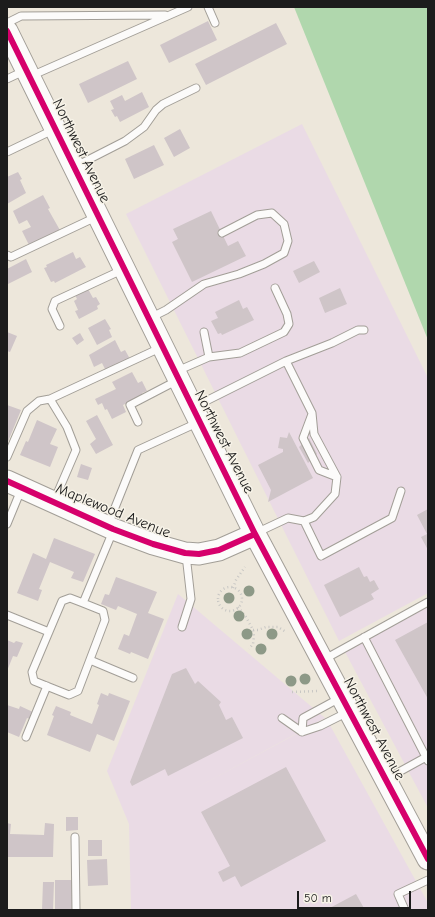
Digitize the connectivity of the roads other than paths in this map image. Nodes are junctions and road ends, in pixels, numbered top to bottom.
1 (188, 7) edge
2 (208, 7) edge
3 (169, 15) junction
4 (7, 23) edge
5 (215, 23) dead end
6 (7, 31) edge
7 (28, 73) junction
8 (7, 79) edge
9 (196, 88) dead end
10 (55, 129) junction
11 (7, 152) edge
12 (74, 167) junction
13 (98, 216) junction
14 (222, 233) dead end
15 (7, 255) edge
16 (124, 269) junction
17 (275, 288) dead end
18 (148, 319) junction
19 (60, 326) dead end
20 (364, 330) dead end
21 (204, 332) dead end
22 (162, 347) junction
23 (208, 357) junction
24 (286, 362) junction
25 (177, 376) junction
26 (50, 399) junction
27 (312, 413) junction
28 (196, 415) junction
29 (138, 422) dead end
30 (7, 457) edge
31 (337, 477) junction
32 (15, 484) edge
33 (401, 491) dead end
34 (54, 502) junction
35 (304, 521) junction
36 (7, 524) edge
37 (110, 527) junction
38 (255, 534) junction
39 (185, 553) junction
40 (428, 602) edge
41 (83, 603) junction
42 (7, 615) edge
43 (182, 627) dead end
44 (49, 632) junction
45 (364, 637) junction
46 (90, 660) junction
47 (322, 660) junction
48 (133, 678) dead end
49 (47, 686) junction
50 (346, 704) junction
51 (282, 718) dead end
52 (302, 732) junction
53 (26, 738) dead end
54 (427, 758) edge
55 (386, 780) junction
56 (75, 837) dead end
57 (428, 859) edge
58 (428, 880) edge
59 (76, 910) edge
60 (405, 910) edge

1 - 3 lane
2 - 5 lane
3 - 4 lane
3 - 7 lane
6 - 7 main road, Northwest Avenue
7 - 8 lane
7 - 10 main road, Northwest Avenue
9 - 12 lane
10 - 11 lane
10 - 12 main road, Northwest Avenue
12 - 13 main road, Northwest Avenue
13 - 15 lane
13 - 16 main road, Northwest Avenue
14 - 18 lane
16 - 18 main road, Northwest Avenue
16 - 19 lane
17 - 23 lane
18 - 22 main road, Northwest Avenue
20 - 24 lane
21 - 23 lane
22 - 25 main road, Northwest Avenue
22 - 26 lane
23 - 25 lane
24 - 27 lane
24 - 28 lane
25 - 28 main road, Northwest Avenue
25 - 29 lane
26 - 30 lane
26 - 34 lane
27 - 31 lane
27 - 31 lane
28 - 37 lane
28 - 38 main road, Northwest Avenue
31 - 35 lane
32 - 34 main road, Maplewood Avenue
32 - 36 lane
33 - 35 lane
34 - 37 main road, Maplewood Avenue
35 - 38 lane
37 - 39 main road, Maplewood Avenue
37 - 41 lane
38 - 39 main road, Maplewood Avenue
38 - 47 main road, Northwest Avenue
39 - 43 lane
40 - 45 lane
41 - 44 lane
41 - 46 lane
42 - 44 lane
44 - 49 lane
45 - 47 lane
45 - 54 lane
46 - 48 lane
46 - 49 lane
47 - 50 main road, Northwest Avenue
49 - 53 lane
50 - 52 lane
50 - 52 lane
50 - 55 main road, Northwest Avenue
51 - 52 lane
54 - 55 lane
55 - 57 main road, Northwest Avenue
56 - 59 lane
58 - 60 lane

